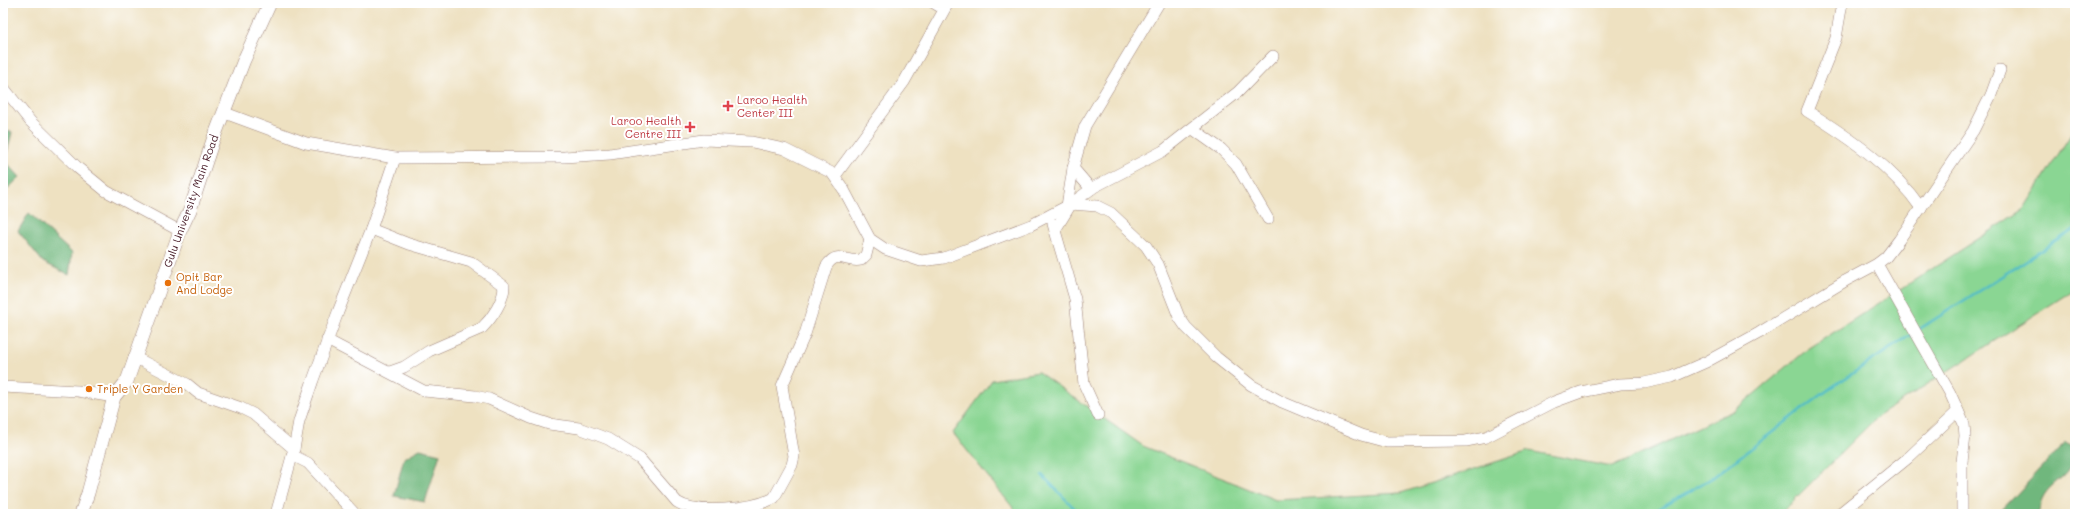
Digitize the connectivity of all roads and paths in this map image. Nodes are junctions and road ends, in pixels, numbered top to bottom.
1 (270, 3) edge
2 (934, 3) edge
3 (1159, 3) edge
4 (1842, 3) edge
5 (946, 6) edge
6 (1273, 56) dead end
7 (2000, 70) dead end
8 (3, 87) edge
9 (225, 113) junction
10 (1193, 129) junction
11 (395, 158) junction
12 (1073, 168) junction
13 (835, 176) junction
14 (1091, 189) junction
15 (1069, 205) junction
16 (1920, 208) junction
17 (1050, 215) junction
18 (1268, 219) dead end
19 (371, 229) junction
20 (1055, 230) junction
21 (180, 231) junction
22 (870, 239) junction
23 (1877, 264) junction
24 (327, 340) junction
25 (134, 357) junction
26 (390, 372) junction
27 (3, 387) edge
28 (114, 397) junction
29 (1958, 411) junction
30 (1098, 415) dead end
31 (293, 452) junction
32 (81, 514) edge
33 (276, 514) edge
34 (355, 514) edge
35 (1839, 514) edge
36 (1962, 514) edge

1 - 9 street, Gulu University Main Road
2 - 5 street
3 - 12 street
4 - 16 street
5 - 13 street
6 - 10 street
7 - 16 street
8 - 21 street
9 - 11 street
9 - 21 street, Gulu University Main Road
10 - 14 street
10 - 18 street
11 - 13 street
11 - 19 street
12 - 14 street
12 - 15 street
13 - 22 street
14 - 15 street
15 - 17 street
15 - 20 street
15 - 23 street
16 - 23 street
17 - 20 street
17 - 22 street
19 - 24 street
19 - 26 street
20 - 30 street
21 - 25 street, Gulu University Main Road
22 - 26 street
23 - 29 street
24 - 26 street
24 - 31 street
25 - 28 street, Gulu University Main Road
25 - 31 street
27 - 28 street
28 - 32 street, Gulu University Main Road
29 - 35 street
29 - 36 street
31 - 33 street
31 - 34 street

